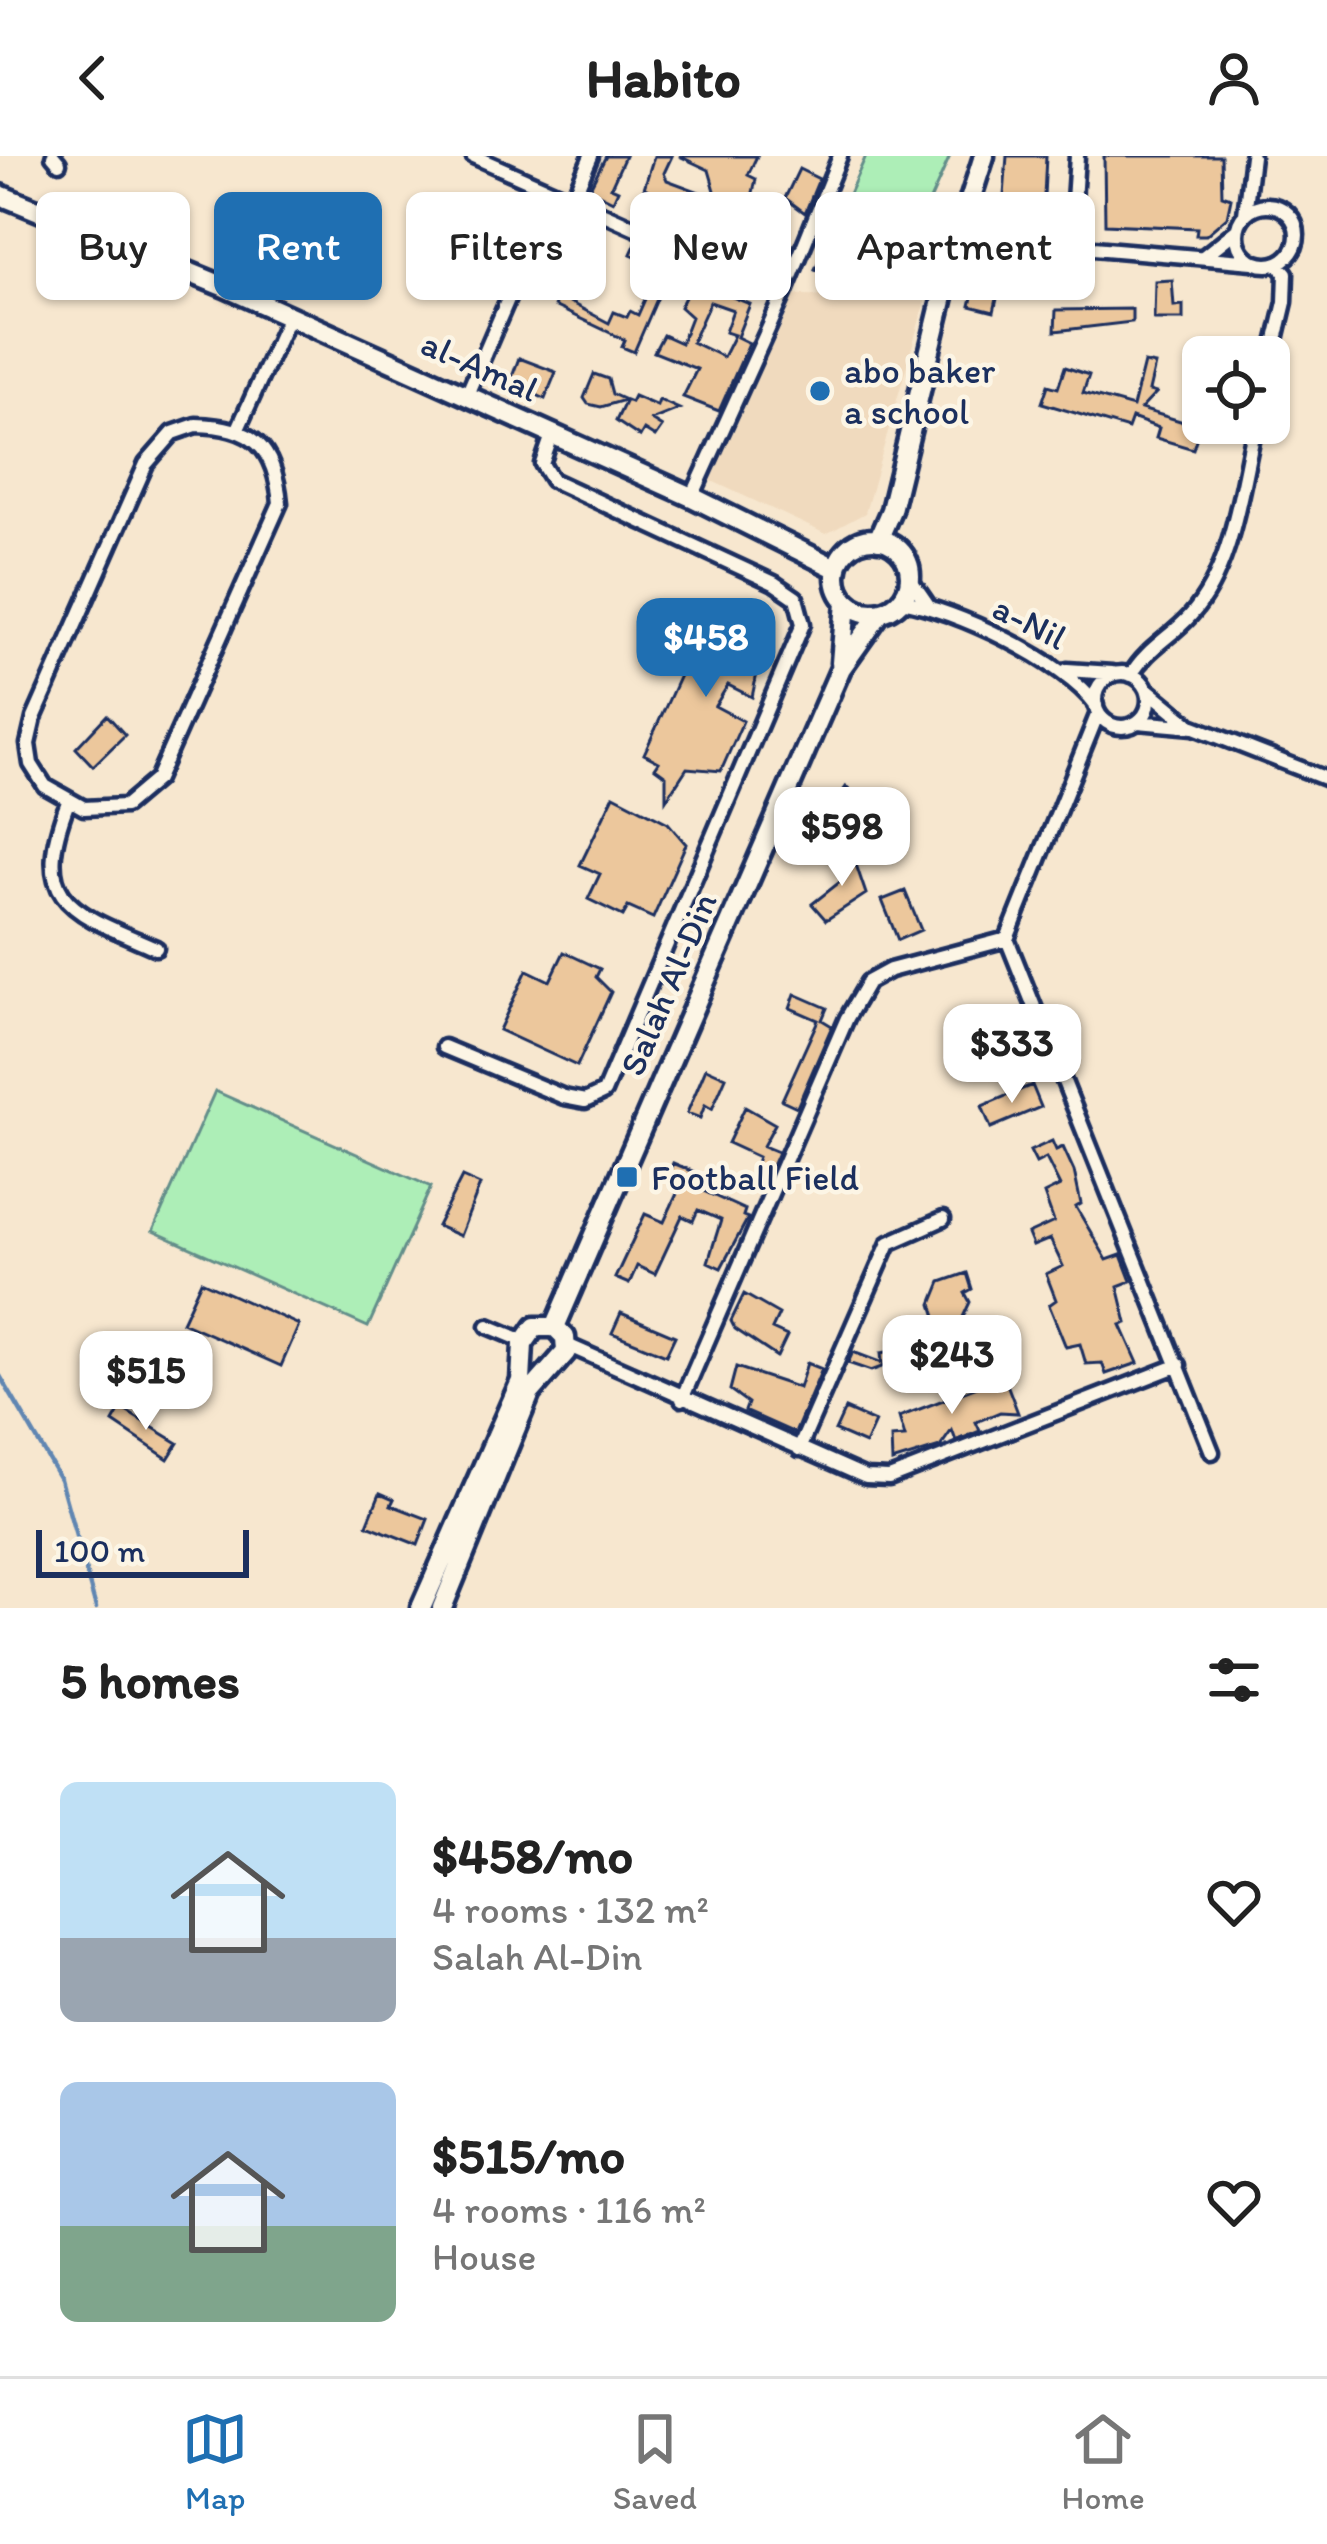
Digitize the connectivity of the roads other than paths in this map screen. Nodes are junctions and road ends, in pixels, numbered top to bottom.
1 (473, 156) edge
2 (591, 156) edge
3 (840, 156) edge
4 (984, 156) edge
5 (1077, 156) edge
6 (1252, 156) edge
7 (1249, 189) junction
8 (554, 192) edge
9 (575, 192) edge
10 (973, 192) edge
11 (1075, 192) edge
12 (0, 196) edge
13 (1266, 205) junction
14 (1245, 215) junction
15 (1237, 230) junction
16 (1095, 248) edge
17 (1202, 258) junction
18 (1253, 262) junction
19 (1277, 263) junction
20 (791, 278) edge
21 (508, 300) edge
22 (782, 300) edge
23 (943, 300) edge
24 (289, 316) junction
25 (1277, 336) edge
26 (466, 397) junction
27 (238, 429) junction
28 (552, 435) junction
29 (1251, 444) edge
30 (692, 497) junction
31 (891, 510) junction
32 (878, 540) junction
33 (799, 547) junction
34 (898, 549) junction
35 (848, 550) junction
36 (837, 569) junction
37 (910, 580) junction
38 (901, 601) junction
39 (846, 602) junction
40 (928, 605) junction
41 (880, 613) junction
42 (841, 668) junction
43 (1060, 669) junction
44 (1125, 674) junction
45 (1147, 688) junction
46 (1097, 708) junction
47 (1138, 722) junction
48 (1121, 727) junction
49 (1194, 727) junction
50 (1085, 754) junction
51 (1327, 779) edge
52 (68, 802) junction
53 (1007, 938) junction
54 (156, 948) dead end
55 (444, 1047) dead end
56 (943, 1219) dead end
57 (488, 1326) dead end
58 (555, 1327) junction
59 (567, 1345) junction
60 (525, 1349) junction
61 (1179, 1365) junction
62 (551, 1367) junction
63 (682, 1399) junction
64 (799, 1449) junction
65 (1212, 1453) dead end
66 (421, 1608) edge
67 (442, 1608) edge

1 - 8 street
2 - 9 street
3 - 20 street
4 - 10 main road
5 - 11 street
6 - 7 street
7 - 13 street
7 - 14 street
12 - 24 main road, al-Amal
13 - 14 street
13 - 19 street
14 - 15 street
15 - 17 street
15 - 18 street
16 - 17 street
17 - 18 street
18 - 19 street
19 - 25 street
21 - 26 street
22 - 30 street
23 - 31 main road
24 - 26 main road, al-Amal
24 - 27 street
26 - 28 main road, al-Amal
27 - 52 street
27 - 52 street
28 - 30 main road, al-Amal
28 - 55 street
29 - 44 street
30 - 33 main road, al-Amal
31 - 32 main road
31 - 34 main road
32 - 34 main road
32 - 35 main road
33 - 35 main road, al-Amal
33 - 36 main road, al-Amal
34 - 37 main road
35 - 36 main road
36 - 39 main road
37 - 38 main road
37 - 40 street, a-Nil
38 - 40 street, a-Nil
38 - 41 main road
39 - 41 main road
39 - 42 main road, Salah Al-Din
40 - 43 street, a-Nil
41 - 42 main road, Salah Al-Din
42 - 58 main road, Salah Al-Din
43 - 44 street
43 - 46 street, a-Nil
44 - 45 street
44 - 46 street
45 - 47 street
45 - 49 street
46 - 48 street
46 - 50 street
47 - 48 street
47 - 49 street
48 - 50 street
49 - 51 street
50 - 53 street
52 - 54 street
53 - 61 street
53 - 63 street
56 - 64 street
57 - 60 street
58 - 59 main road
58 - 60 main road
59 - 62 main road
59 - 63 street
60 - 62 main road
60 - 66 main road
61 - 64 street
61 - 65 street
62 - 67 main road
63 - 64 street

